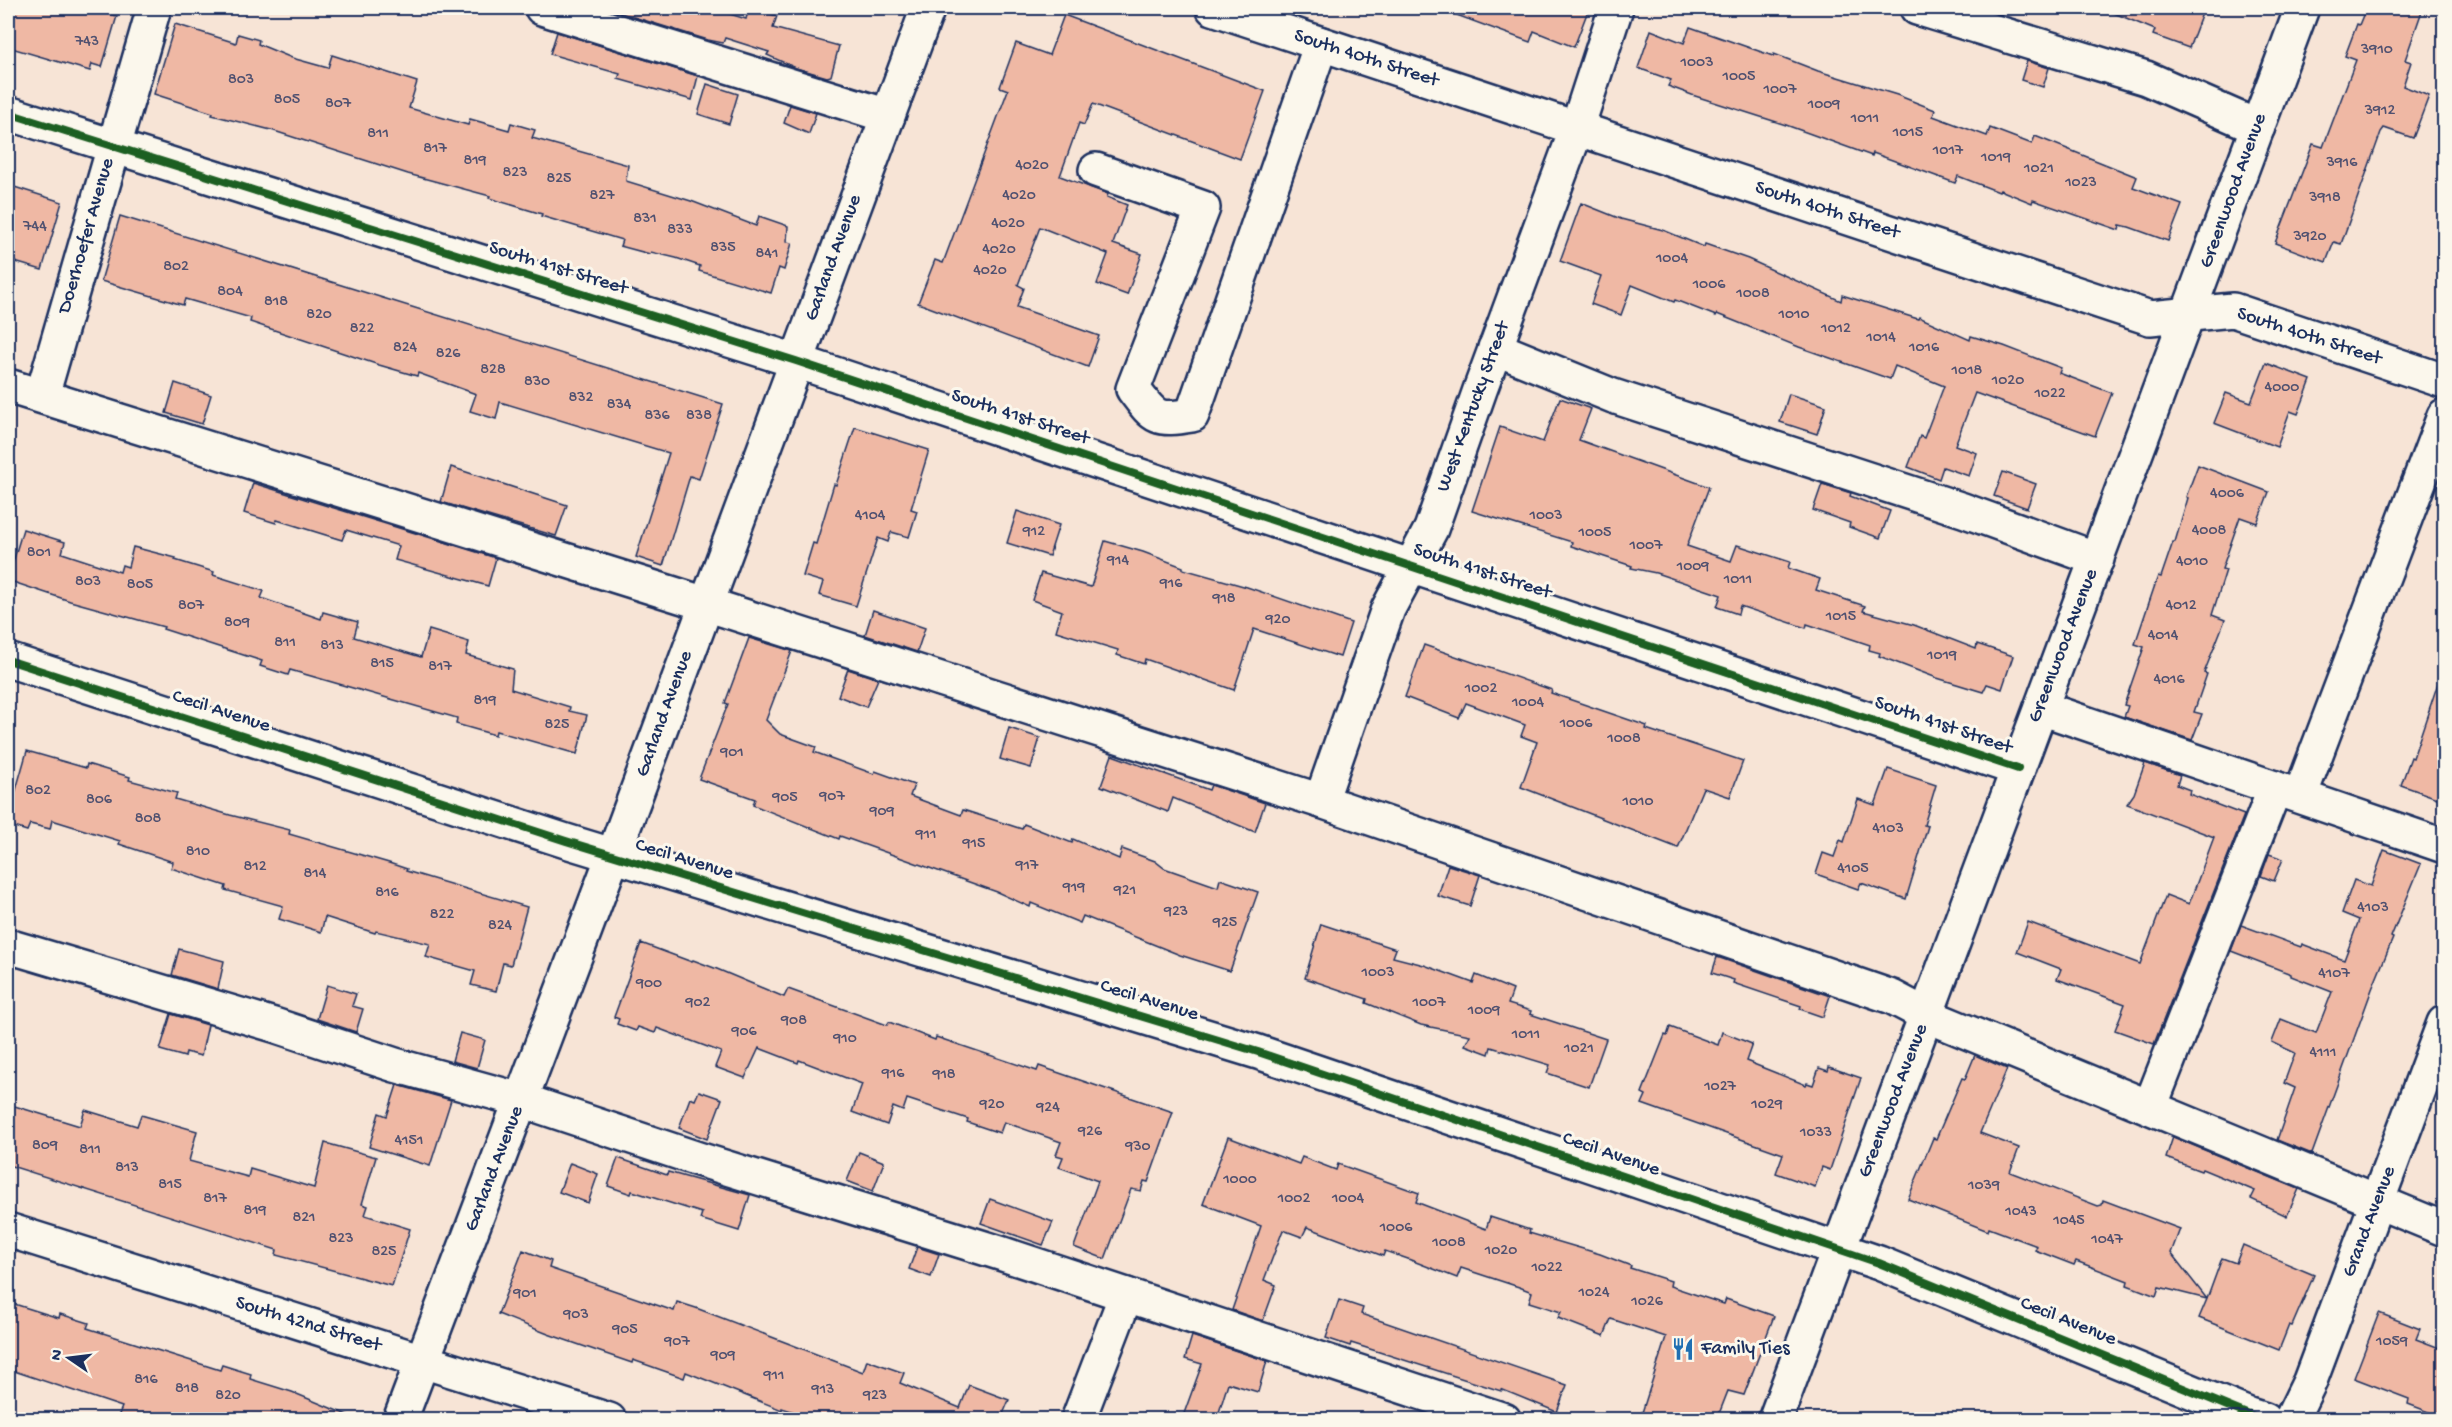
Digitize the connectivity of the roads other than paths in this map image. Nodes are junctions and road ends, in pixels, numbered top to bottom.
1 (154, 8) edge
2 (542, 8) edge
3 (928, 8) edge
4 (1213, 8) edge
5 (1616, 8) edge
6 (1917, 8) edge
7 (2302, 8) edge
8 (1321, 44) junction
9 (8, 113) edge
10 (888, 116) junction
11 (2258, 127) junction
12 (1577, 128) junction
13 (113, 147) junction
14 (1096, 170) dead end
15 (2188, 314) junction
16 (1495, 348) junction
17 (796, 361) junction
18 (2445, 381) edge
19 (8, 386) edge
20 (42, 396) junction
21 (2445, 416) edge
22 (2097, 558) junction
23 (1412, 566) junction
24 (706, 603) junction
25 (8, 660) edge
26 (2041, 708) junction
27 (2018, 769) junction
28 (2287, 792) junction
29 (1321, 801) junction
30 (2445, 846) edge
31 (613, 855) junction
32 (8, 946) edge
33 (1926, 1015) junction
34 (2445, 1023) edge
35 (520, 1100) junction
36 (2151, 1107) junction
37 (2378, 1200) junction
38 (2445, 1229) edge
39 (8, 1230) edge
40 (1839, 1249) junction
41 (1126, 1295) junction
42 (422, 1361) junction
43 (400, 1419) edge
44 (609, 1419) edge
45 (1078, 1419) edge
46 (1504, 1419) edge
47 (1775, 1419) edge
48 (2265, 1419) edge
49 (2291, 1419) edge

1 - 13 street, Doerhoefer Avenue
2 - 10 street
3 - 10 street, Garland Avenue
4 - 8 street, South 40th Street
5 - 12 street, West Kentucky Street
6 - 11 street
7 - 11 street, Greenwood Avenue
8 - 12 street, South 40th Street
8 - 14 street
9 - 13 street, South 41st Street
10 - 17 street, Garland Avenue
11 - 15 street, Greenwood Avenue
12 - 15 street, South 40th Street
12 - 16 street, West Kentucky Street
13 - 17 street, South 41st Street
13 - 20 street, Doerhoefer Avenue
15 - 18 street, South 40th Street
15 - 22 street, Greenwood Avenue
16 - 22 street
16 - 23 street, West Kentucky Street
17 - 23 street, South 41st Street
17 - 24 street, Garland Avenue
19 - 20 street
20 - 24 street
21 - 28 street
22 - 26 street, Greenwood Avenue
23 - 27 street, South 41st Street
23 - 29 street, West Kentucky Street
24 - 29 street
24 - 31 street, Garland Avenue
25 - 31 street, Cecil Avenue
26 - 27 street, Greenwood Avenue
26 - 28 street
27 - 33 street, Greenwood Avenue
28 - 30 street
28 - 36 street
29 - 33 street
31 - 35 street, Garland Avenue
31 - 40 street, Cecil Avenue
32 - 35 street
33 - 36 street
33 - 40 street, Greenwood Avenue
34 - 37 street, Grand Avenue
35 - 41 street
35 - 42 street, Garland Avenue
36 - 37 street
37 - 38 street
37 - 49 street, Grand Avenue
39 - 42 street, South 42nd Street
40 - 47 street, Greenwood Avenue
40 - 48 street, Cecil Avenue
41 - 45 street
41 - 46 street
42 - 43 street, Garland Avenue
42 - 44 street, South 42nd Street

